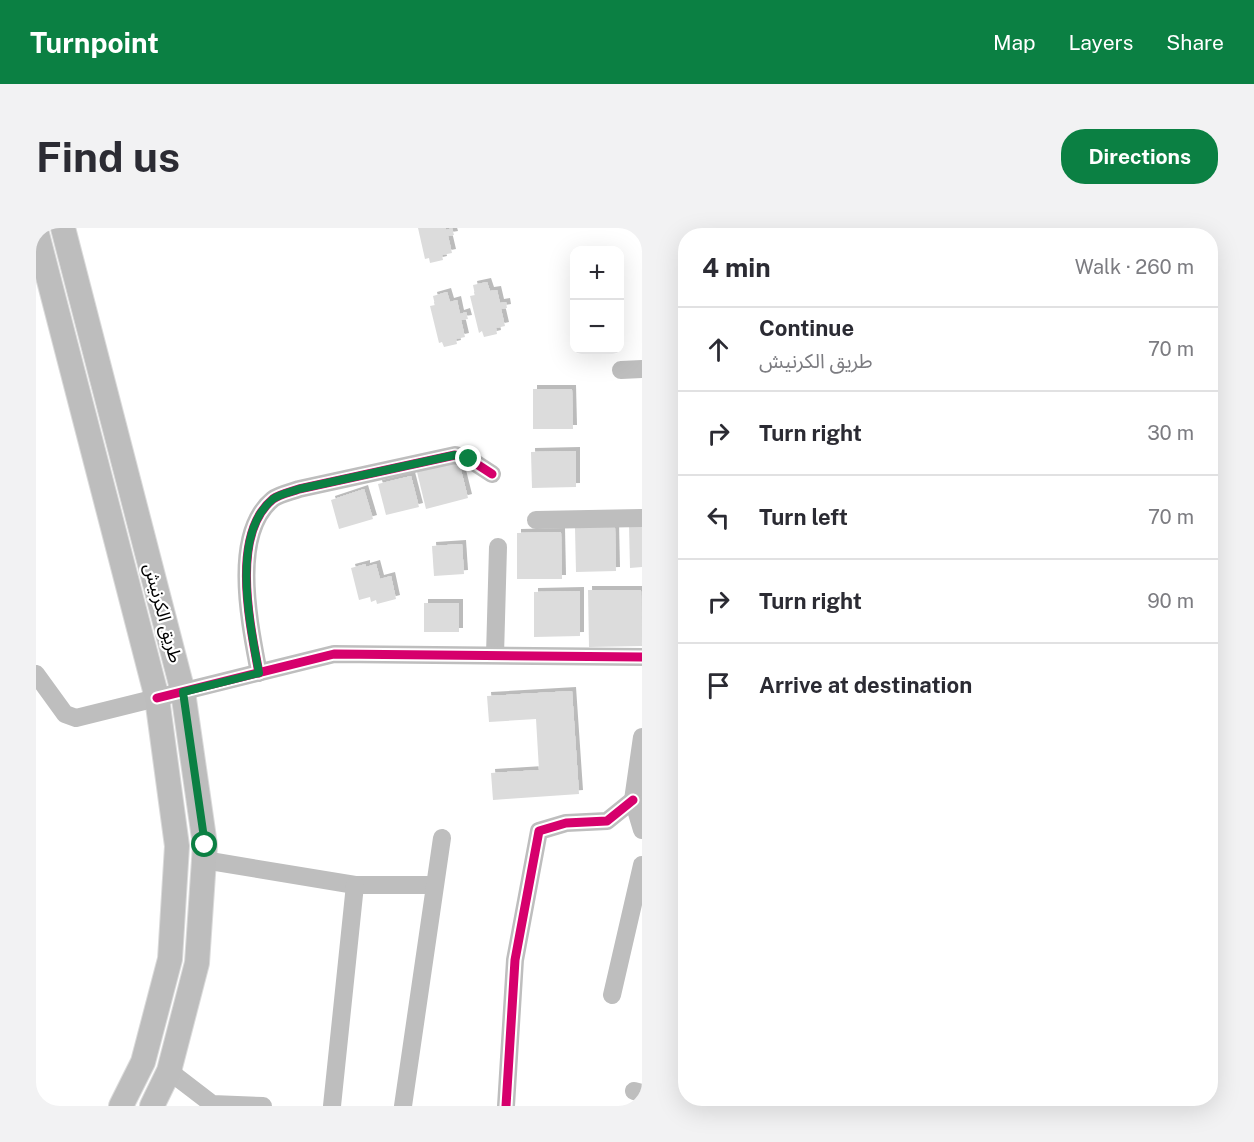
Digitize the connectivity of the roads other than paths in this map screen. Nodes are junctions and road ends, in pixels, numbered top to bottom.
1 (63, 228) edge
2 (36, 230) edge
3 (642, 369) edge
4 (621, 370) dead end
5 (492, 474) dead end
6 (642, 518) edge
7 (536, 520) dead end
8 (498, 547) dead end
9 (495, 656) junction
10 (642, 657) edge
11 (259, 673) junction
12 (36, 674) edge
13 (183, 692) junction
14 (157, 698) junction
15 (642, 737) edge
16 (633, 800) junction
17 (642, 830) edge
18 (441, 838) dead end
19 (204, 860) junction
20 (642, 865) edge
21 (355, 885) junction
22 (434, 885) junction
23 (612, 995) dead end
24 (169, 1071) junction
25 (121, 1106) edge
26 (152, 1106) edge
27 (263, 1106) edge
28 (332, 1106) edge
29 (403, 1106) edge
30 (506, 1106) edge

1 - 13 main road, طريق الكرنيش
2 - 14 main road, طريق الكرنيش
3 - 4 street
5 - 11 street
6 - 7 street
8 - 9 street
9 - 10 street
9 - 11 street
11 - 13 street
12 - 14 street
13 - 14 street
13 - 19 main road, طريق الكرنيش
14 - 25 main road, طريق الكرنيش
15 - 16 street
16 - 17 street
16 - 30 street
18 - 22 street
19 - 21 street
19 - 24 main road, طريق الكرنيش
20 - 23 street
21 - 22 street
21 - 28 street
22 - 29 street
24 - 26 main road, طريق الكرنيش
24 - 27 street

